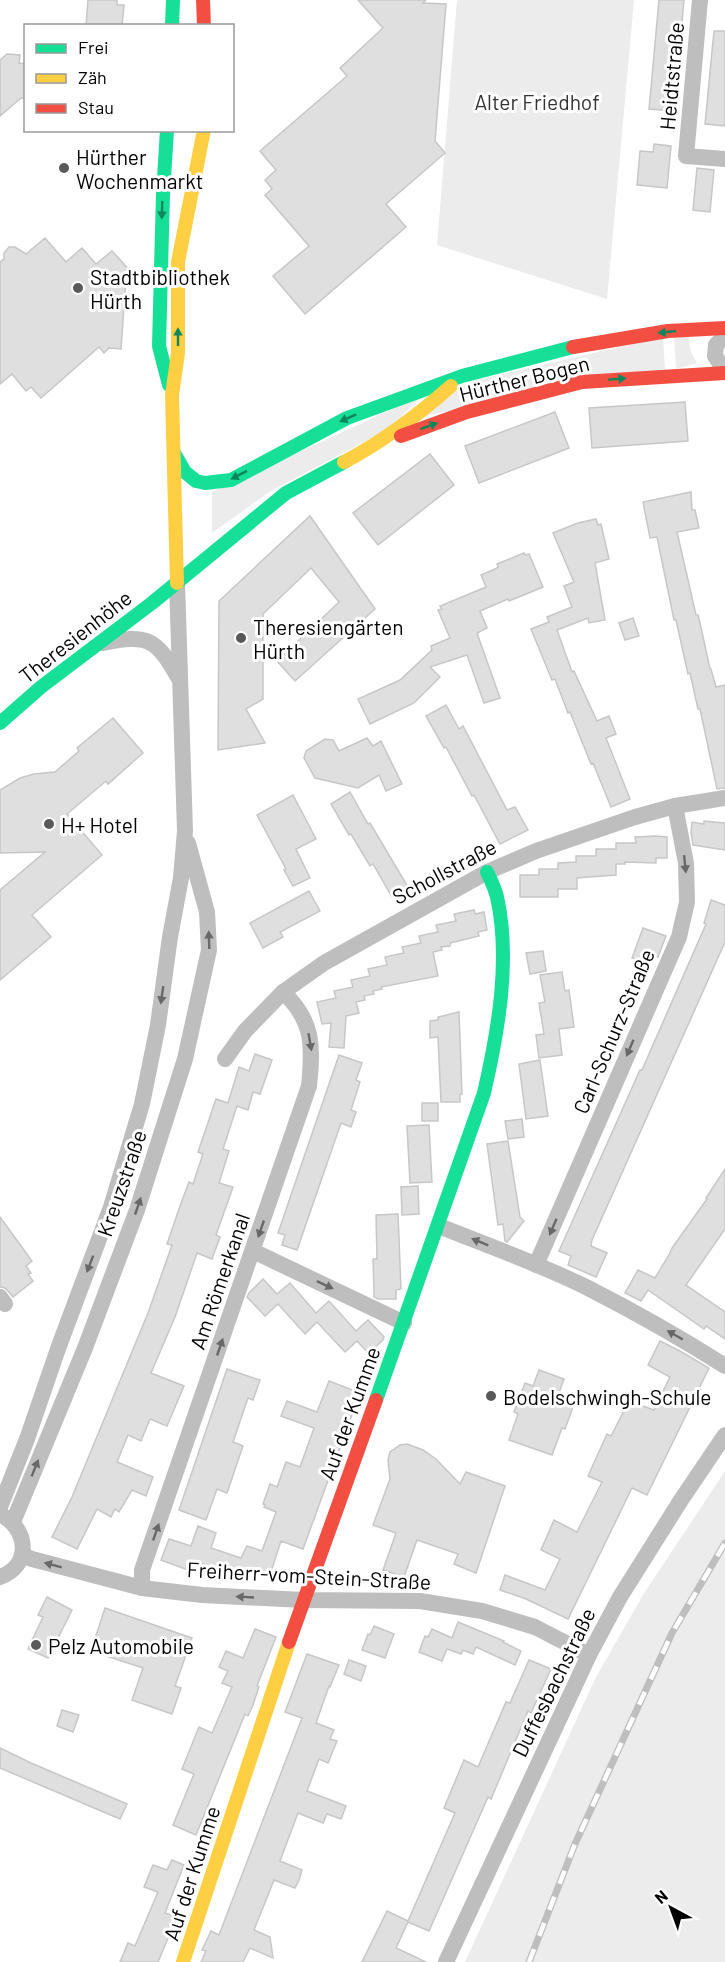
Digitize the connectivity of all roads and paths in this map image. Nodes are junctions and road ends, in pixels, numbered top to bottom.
1 (172, 0) edge
2 (203, 0) edge
3 (700, 0) edge
4 (172, 24) edge
5 (204, 24) edge
6 (167, 132) edge
7 (204, 132) edge
8 (725, 159) edge
9 (725, 328) edge
10 (725, 336) edge
11 (725, 372) edge
12 (462, 376) junction
13 (172, 395) junction
14 (374, 446) junction
15 (174, 453) junction
16 (177, 582) junction
17 (97, 644) junction
18 (180, 681) junction
19 (0, 723) edge
20 (725, 798) edge
21 (675, 806) junction
22 (184, 831) junction
23 (487, 872) junction
24 (283, 992) junction
25 (225, 1059) dead end
26 (439, 1226) junction
27 (253, 1251) junction
28 (536, 1264) junction
29 (404, 1323) junction
30 (725, 1366) edge
31 (725, 1434) edge
32 (0, 1507) edge
33 (6, 1519) edge
34 (22, 1555) junction
35 (0, 1577) edge
36 (142, 1588) junction
37 (303, 1600) junction
38 (589, 1655) junction
39 (183, 1962) edge
40 (446, 1962) edge

1 - 4 street
2 - 5 street
3 - 8 street, Heidtstraße
6 -> 13 street
13 -> 7 street
9 -> 12 street, Hürther Bogen
10 - 11 street
14 -> 11 street, Hürther Bogen
12 - 14 street, Hürther Bogen
12 -> 15 street, Hürther Bogen
13 - 15 street
14 - 16 street, Hürther Bogen
15 - 16 street
16 - 17 street, Theresienhöhe
16 - 18 street, Kreuzstraße
17 - 18 street, Kreuzstraße
17 - 19 street, Theresienhöhe
18 - 22 street, Kreuzstraße
20 - 21 street, Schollstraße
21 - 23 street, Schollstraße
21 -> 28 street, Carl-Schurz-Straße
22 -> 32 street, Kreuzstraße
33 -> 22 street, Kreuzstraße
23 - 24 street, Schollstraße
23 - 26 street, Auf der Kumme
24 - 25 street, Schollstraße
24 -> 27 street, Am Römerkanal
28 -> 26 street
26 - 29 street, Auf der Kumme
27 -> 29 street
36 -> 27 street, Am Römerkanal
30 -> 28 street
29 - 37 street, Auf der Kumme
31 - 38 street, Duffesbachstraße
33 - 34 street
34 - 35 street
36 -> 34 street, Freiherr-vom-Stein-Straße
37 -> 36 street, Freiherr-vom-Stein-Straße
37 - 38 street, Freiherr-vom-Stein-Straße
37 - 39 street, Auf der Kumme
38 - 40 street, Duffesbachstraße

